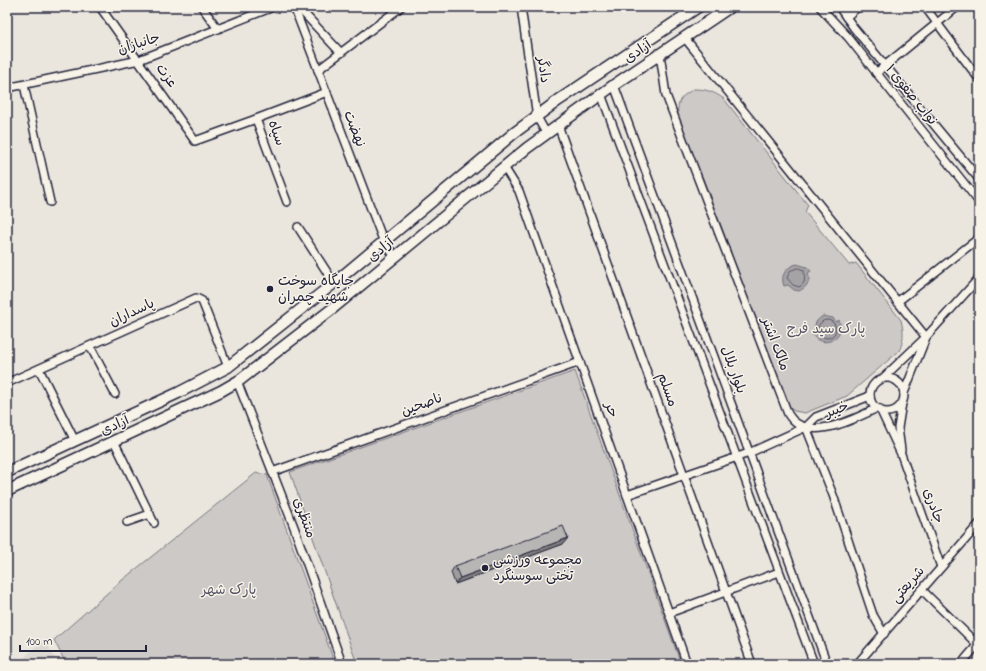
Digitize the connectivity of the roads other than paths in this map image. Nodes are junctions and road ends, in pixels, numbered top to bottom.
1 (100, 7) edge
2 (202, 7) edge
3 (273, 7) edge
4 (294, 7) edge
5 (298, 7) edge
6 (521, 7) edge
7 (698, 7) edge
8 (730, 7) edge
9 (820, 7) edge
10 (839, 7) edge
11 (858, 7) edge
12 (925, 7) edge
13 (957, 7) edge
14 (399, 8) edge
15 (846, 17) junction
16 (938, 23) junction
17 (218, 29) junction
18 (684, 37) junction
19 (341, 53) junction
20 (660, 54) junction
21 (139, 60) junction
22 (885, 65) junction
23 (318, 70) junction
24 (876, 73) junction
25 (979, 79) edge
26 (24, 85) junction
27 (614, 85) junction
28 (7, 88) edge
29 (327, 92) junction
30 (601, 94) junction
31 (537, 117) junction
32 (256, 119) junction
33 (558, 125) junction
34 (546, 133) junction
35 (504, 167) junction
36 (979, 179) edge
37 (50, 202) dead end
38 (287, 202) dead end
39 (979, 202) edge
40 (298, 227) dead end
41 (979, 238) edge
42 (383, 240) junction
43 (395, 257) junction
44 (979, 278) edge
45 (334, 283) junction
46 (898, 302) junction
47 (926, 337) junction
48 (90, 346) junction
49 (580, 362) junction
50 (228, 367) junction
51 (39, 369) junction
52 (883, 378) junction
53 (238, 382) junction
54 (7, 383) edge
55 (115, 394) dead end
56 (870, 396) junction
57 (903, 397) junction
58 (879, 409) junction
59 (806, 427) junction
60 (75, 441) junction
61 (114, 442) junction
62 (749, 453) junction
63 (901, 454) junction
64 (736, 457) junction
65 (7, 472) edge
66 (272, 472) junction
67 (684, 475) junction
68 (7, 491) edge
69 (628, 495) junction
70 (150, 514) junction
71 (127, 522) dead end
72 (154, 523) dead end
73 (978, 527) edge
74 (941, 567) junction
75 (779, 572) junction
76 (922, 590) junction
77 (726, 592) junction
78 (669, 613) junction
79 (884, 634) junction
80 (978, 645) edge
81 (342, 664) edge
82 (687, 664) edge
83 (752, 664) edge
84 (814, 664) edge
85 (827, 664) edge
86 (857, 664) edge
87 (961, 664) edge

1 - 21 street, عزت
2 - 17 street
3 - 17 street, جانبازان
4 - 23 street, نهضت
5 - 19 street
6 - 31 street, دادگر
7 - 31 main road, آزادی
8 - 18 main road, آزادی
9 - 24 street, نواب صفوی ۱
10 - 15 street, نواب صفوی ۱
11 - 15 street
12 - 16 street
13 - 16 street
14 - 19 street
15 - 22 street, نواب صفوی ۱
16 - 22 street
16 - 25 street
17 - 21 street, جانبازان
18 - 20 main road, آزادی
18 - 46 street
19 - 23 street
20 - 27 main road, آزادی
20 - 59 street, مالک اشتر
21 - 26 street, جانبازان
21 - 32 street, عزت
22 - 24 street
22 - 36 street, نواب صفوی ۱
23 - 29 street, نهضت
24 - 39 street, نواب صفوی ۱
26 - 28 street, جانبازان
26 - 37 street
27 - 30 main road, آزادی
27 - 62 street, بلوار بلال
29 - 32 street, سپاه
29 - 42 street, نهضت
30 - 33 main road, آزادی
30 - 64 street, بلوار بلال
31 - 34 street, دادگر
31 - 42 main road, آزادی
32 - 38 street, سپاه
33 - 34 main road, آزادی
33 - 67 street, مسلم
34 - 35 main road, آزادی
35 - 43 main road, آزادی
35 - 49 street, حر
40 - 45 street
41 - 46 street
42 - 43 street, نهضت
42 - 45 main road, آزادی
43 - 53 main road, آزادی
44 - 47 street
45 - 50 main road, آزادی
46 - 47 street
47 - 52 street
47 - 57 street
48 - 50 street, پاسداران
48 - 51 street, پاسداران
48 - 55 street
49 - 66 street, ناصحین
49 - 69 street, حر
50 - 60 main road, آزادی
51 - 54 street, پاسداران
51 - 60 street
52 - 56 street
52 - 57 street
53 - 61 main road, آزادی
53 - 66 street, منتظری
56 - 58 street
56 - 59 street, خیبر
57 - 58 street
57 - 63 street
58 - 59 street, خیبر
58 - 63 street
59 - 62 street
59 - 79 street
60 - 65 main road, آزادی
61 - 68 main road, آزادی
61 - 70 street
62 - 64 street
62 - 85 street, بلوار بلال
63 - 74 street, جادری
64 - 67 street
64 - 75 street, بلوار بلال
66 - 81 street, منتظری
67 - 69 street
67 - 77 street, مسلم
69 - 78 street, حر
70 - 71 street
70 - 72 street
73 - 74 street, شریعتی
74 - 76 street, شریعتی
75 - 77 street
75 - 84 street, بلوار بلال
76 - 79 street, شریعتی
76 - 80 street
77 - 78 street
77 - 83 street, مسلم
78 - 82 street, حر
79 - 86 street, شریعتی
80 - 87 street

